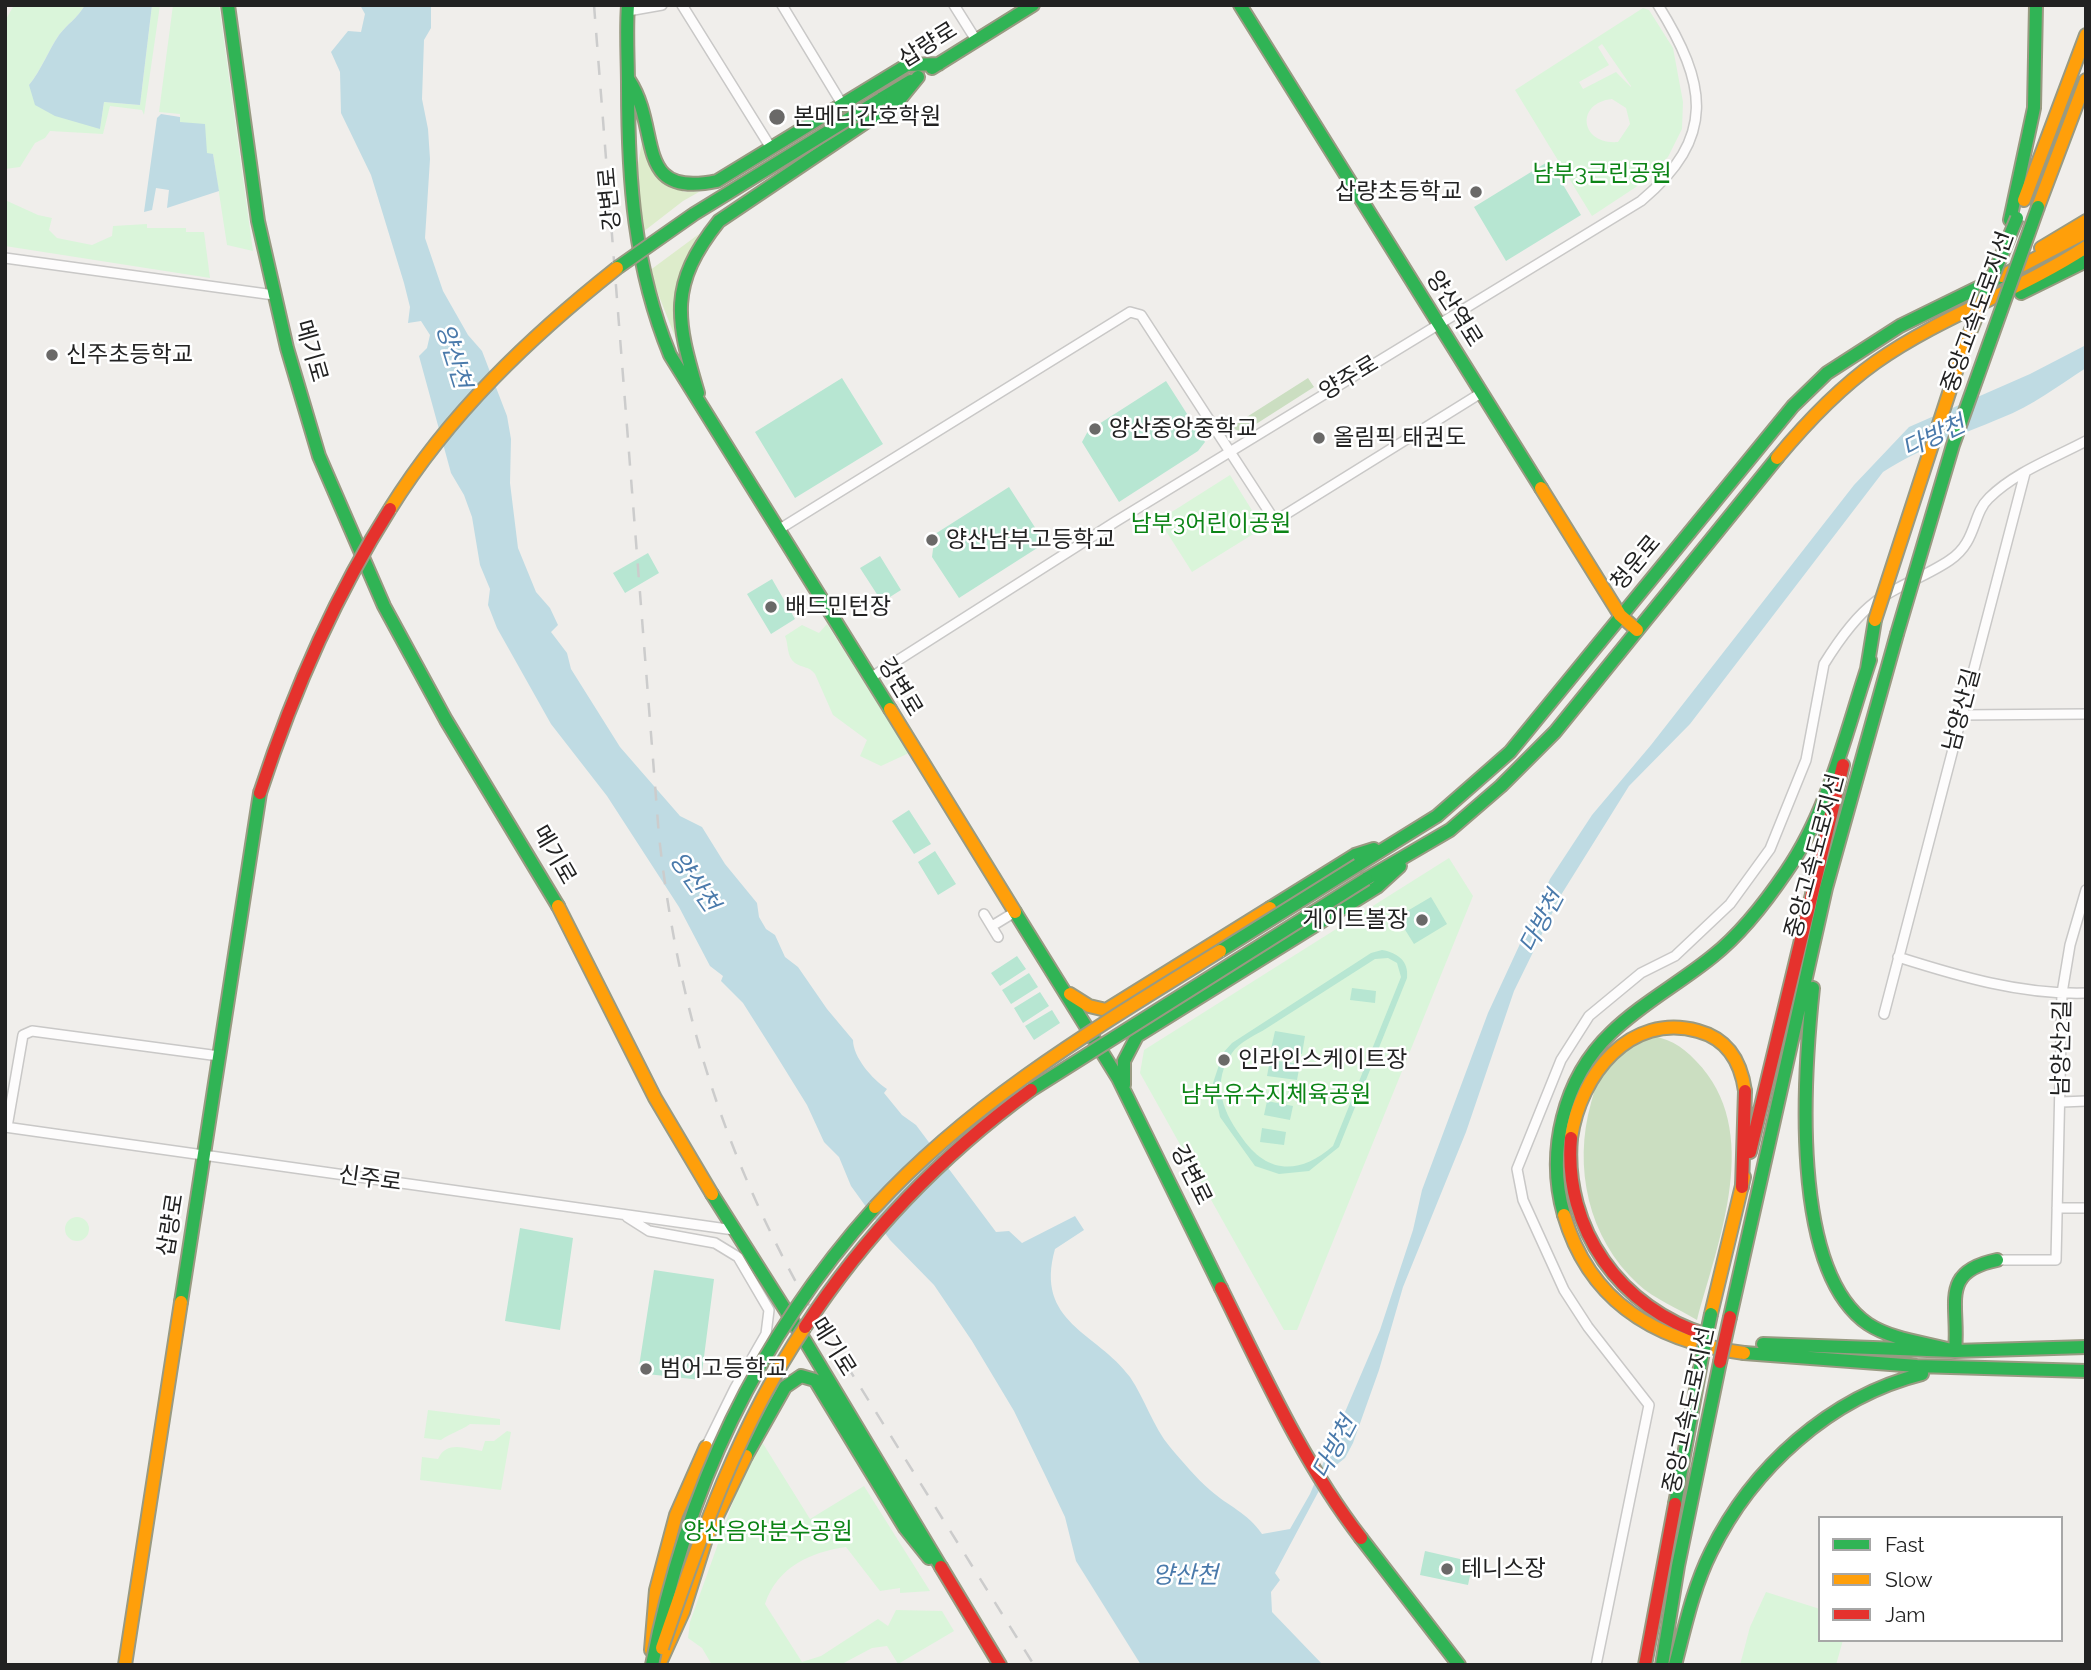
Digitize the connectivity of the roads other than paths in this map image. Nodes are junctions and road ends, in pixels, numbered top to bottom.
1 (228, 5) edge
2 (663, 5) edge
3 (682, 5) edge
4 (782, 5) edge
5 (954, 5) edge
6 (1033, 5) edge
7 (1240, 5) edge
8 (1658, 5) edge
9 (2036, 5) edge
10 (628, 8) edge
11 (2086, 35) edge
12 (976, 40) junction
13 (939, 64) junction
14 (918, 76) junction
15 (628, 79) junction
16 (2086, 80) edge
17 (842, 104) junction
18 (771, 148) junction
19 (2014, 219) junction
20 (2086, 221) edge
21 (2086, 232) edge
22 (2086, 247) edge
23 (5, 258) edge
24 (2086, 261) edge
25 (274, 295) junction
26 (1954, 302) junction
27 (1438, 324) junction
28 (1936, 327) junction
29 (1481, 393) junction
30 (702, 407) junction
31 (2086, 441) edge
32 (1230, 451) junction
33 (2025, 473) junction
34 (778, 530) junction
35 (1620, 615) junction
36 (1637, 630) junction
37 (1870, 660) junction
38 (870, 678) junction
39 (2086, 714) edge
40 (1960, 715) junction
41 (1404, 837) junction
42 (1419, 848) junction
43 (1826, 888) junction
44 (2086, 890) edge
45 (1015, 912) junction
46 (984, 914) dead end
47 (992, 926) junction
48 (998, 937) dead end
49 (1898, 957) junction
50 (1066, 992) junction
51 (2062, 993) junction
52 (2086, 993) edge
53 (1884, 1014) dead end
54 (219, 1056) junction
55 (1124, 1089) junction
56 (2086, 1101) edge
57 (2062, 1102) junction
58 (6, 1127) edge
59 (203, 1156) junction
60 (1742, 1187) junction
61 (2057, 1208) junction
62 (2086, 1208) edge
63 (623, 1214) junction
64 (734, 1230) junction
65 (1997, 1260) joint
66 (2086, 1347) edge
67 (1955, 1351) junction
68 (1955, 1369) junction
69 (2086, 1371) edge
70 (706, 1447) joint
71 (961, 1599) junction
72 (125, 1665) edge
73 (654, 1665) edge
74 (1000, 1665) edge
75 (1459, 1665) edge
76 (1596, 1665) edge
77 (1645, 1665) edge
78 (1662, 1665) edge
79 (1675, 1665) edge

1 - 25 main road, 메기로
2 - 10 street
3 - 18 street
4 - 17 street
5 - 12 street
6 - 12 main road, 삽량로
7 - 27 main road, 양산역로
8 - 27 street, 양주로
9 - 19 main road
10 - 15 main road, 강변로
11 - 19 main road
12 - 13 main road, 삽량로
13 - 14 main road, 삽량로
13 - 17 main road
14 - 30 main road
14 - 54 main road, 삽량로, bridge
15 - 18 main road
15 - 30 main road, 강변로
16 - 43 main road, 중앙고속도로지선, bridge
17 - 18 main road
19 - 37 main road, 중앙고속도로지선, bridge
20 - 26 main road, 청운로
21 - 26 main road, 청운로
22 - 28 main road, 청운로
23 - 25 street
24 - 28 main road, 청운로
25 - 64 main road, 메기로
26 - 35 main road, 청운로
27 - 29 main road, 양산역로
27 - 32 street, 양주로
28 - 36 main road, 청운로
29 - 32 street
29 - 35 main road, 양산역로
30 - 34 main road, 강변로
31 - 33 street
32 - 34 street
32 - 38 street, 양주로
33 - 40 street, 남양산길
33 - 76 street
34 - 38 main road, 강변로
35 - 36 main road, 양산역로
35 - 41 main road, 청운로
36 - 42 main road, 청운로
37 - 60 main road, 중앙고속도로지선
37 - 68 main road
38 - 45 main road, 강변로
39 - 40 street
40 - 49 street, 남양산길
41 - 50 main road
41 - 73 main road, 청운로, bridge
42 - 55 main road
42 - 73 main road, 청운로, bridge
43 - 67 main road
43 - 78 main road, 중앙고속도로지선, bridge
44 - 51 street, 남양산2길
45 - 47 street
45 - 50 main road, 강변로
46 - 47 street
47 - 48 street
49 - 51 street
49 - 53 street, 남양산길
50 - 55 main road, 강변로
51 - 52 street
51 - 57 street, 남양산2길
54 - 58 street
54 - 59 main road, 삽량로
55 - 75 main road, 강변로
56 - 57 street
57 - 61 street, 남양산2길
58 - 59 street, 신주로
59 - 63 street, 신주로
59 - 72 main road, 삽량로
60 - 67 main road
60 - 77 main road, 중앙고속도로지선, bridge
61 - 62 street
61 - 65 street, 남양산2길
63 - 64 street, 신주로
63 - 70 street
64 - 71 main road, 메기로
65 - 67 main road
66 - 67 main road
68 - 69 main road
68 - 79 main road
70 - 73 main road
71 - 73 main road
71 - 74 main road, 메기로

